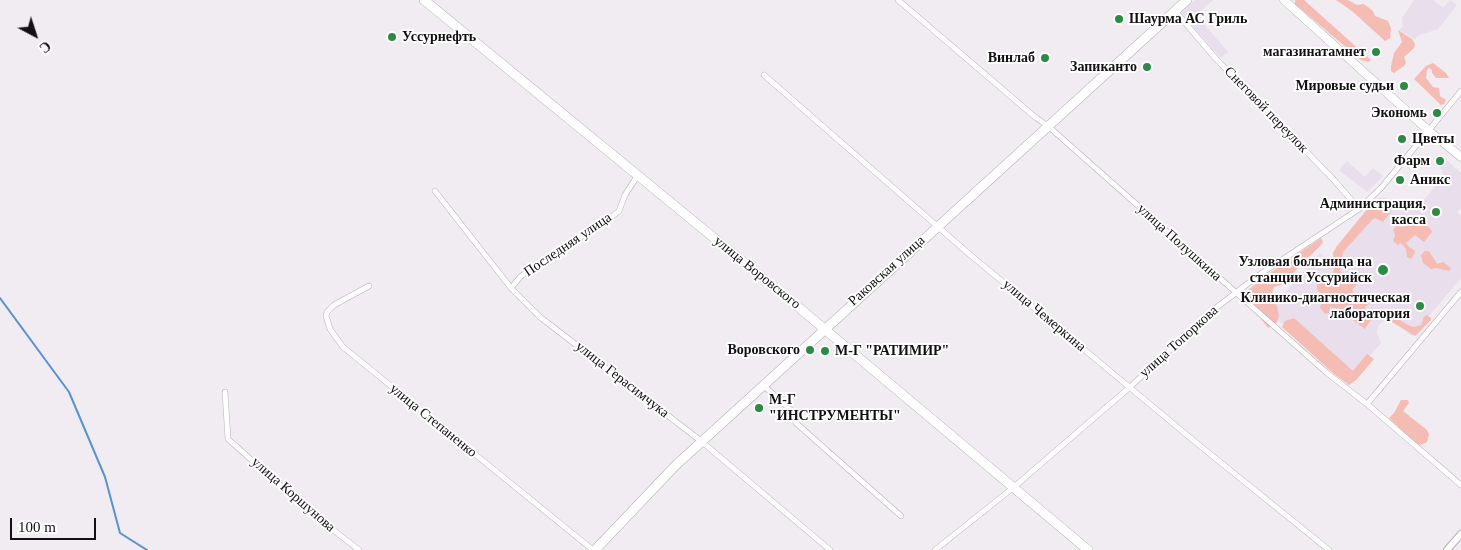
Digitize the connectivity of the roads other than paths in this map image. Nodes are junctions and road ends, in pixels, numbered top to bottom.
1 (424, 0) edge
2 (898, 0) edge
3 (1187, 0) edge
4 (1284, 0) edge
5 (1175, 10) junction
6 (764, 75) dead end
7 (1461, 91) edge
8 (1048, 126) junction
9 (1429, 131) junction
10 (1461, 157) edge
11 (638, 175) junction
12 (435, 190) dead end
13 (1358, 209) junction
14 (938, 226) junction
15 (369, 286) dead end
16 (511, 288) junction
17 (1461, 292) edge
18 (1236, 293) junction
19 (824, 328) junction
20 (763, 385) junction
21 (1130, 387) junction
22 (224, 392) dead end
23 (1367, 404) junction
24 (701, 441) junction
25 (1461, 485) edge
26 (1014, 487) junction
27 (901, 516) dead end
28 (1461, 534) edge
29 (358, 550) edge
30 (594, 550) edge
31 (830, 550) edge
32 (936, 550) edge
33 (1088, 550) edge
34 (1330, 550) edge
35 (1448, 550) edge

1 - 11 main road, улица Воровского
2 - 8 street, улица Полушкина
3 - 5 main road, Раковская улица
4 - 9 main road
5 - 8 main road, Раковская улица
5 - 13 street, Снеговой переулок
6 - 14 street, улица Чемеркина
7 - 9 street, улица Топоркова
8 - 14 main road, Раковская улица
8 - 18 street, улица Полушкина
9 - 10 main road
9 - 13 street, улица Топоркова
11 - 16 street, Последняя улица
11 - 19 main road, улица Воровского
12 - 16 street, улица Герасимчука
13 - 18 street, улица Топоркова
14 - 19 main road, Раковская улица
14 - 21 street, улица Чемеркина
15 - 30 street, улица Степаненко
16 - 24 street, улица Герасимчука
17 - 23 street
18 - 21 street, улица Топоркова
18 - 23 street, улица Полушкина
19 - 20 main road, Раковская улица
19 - 26 main road, улица Воровского
20 - 24 main road, Раковская улица
20 - 27 street
21 - 26 street, улица Топоркова
21 - 34 street, улица Чемеркина
22 - 29 street, улица Коршунова
23 - 25 street, улица Полушкина
24 - 30 main road, Раковская улица
24 - 31 street, улица Герасимчука
26 - 32 street, улица Топоркова
26 - 33 main road, улица Воровского
28 - 35 street

